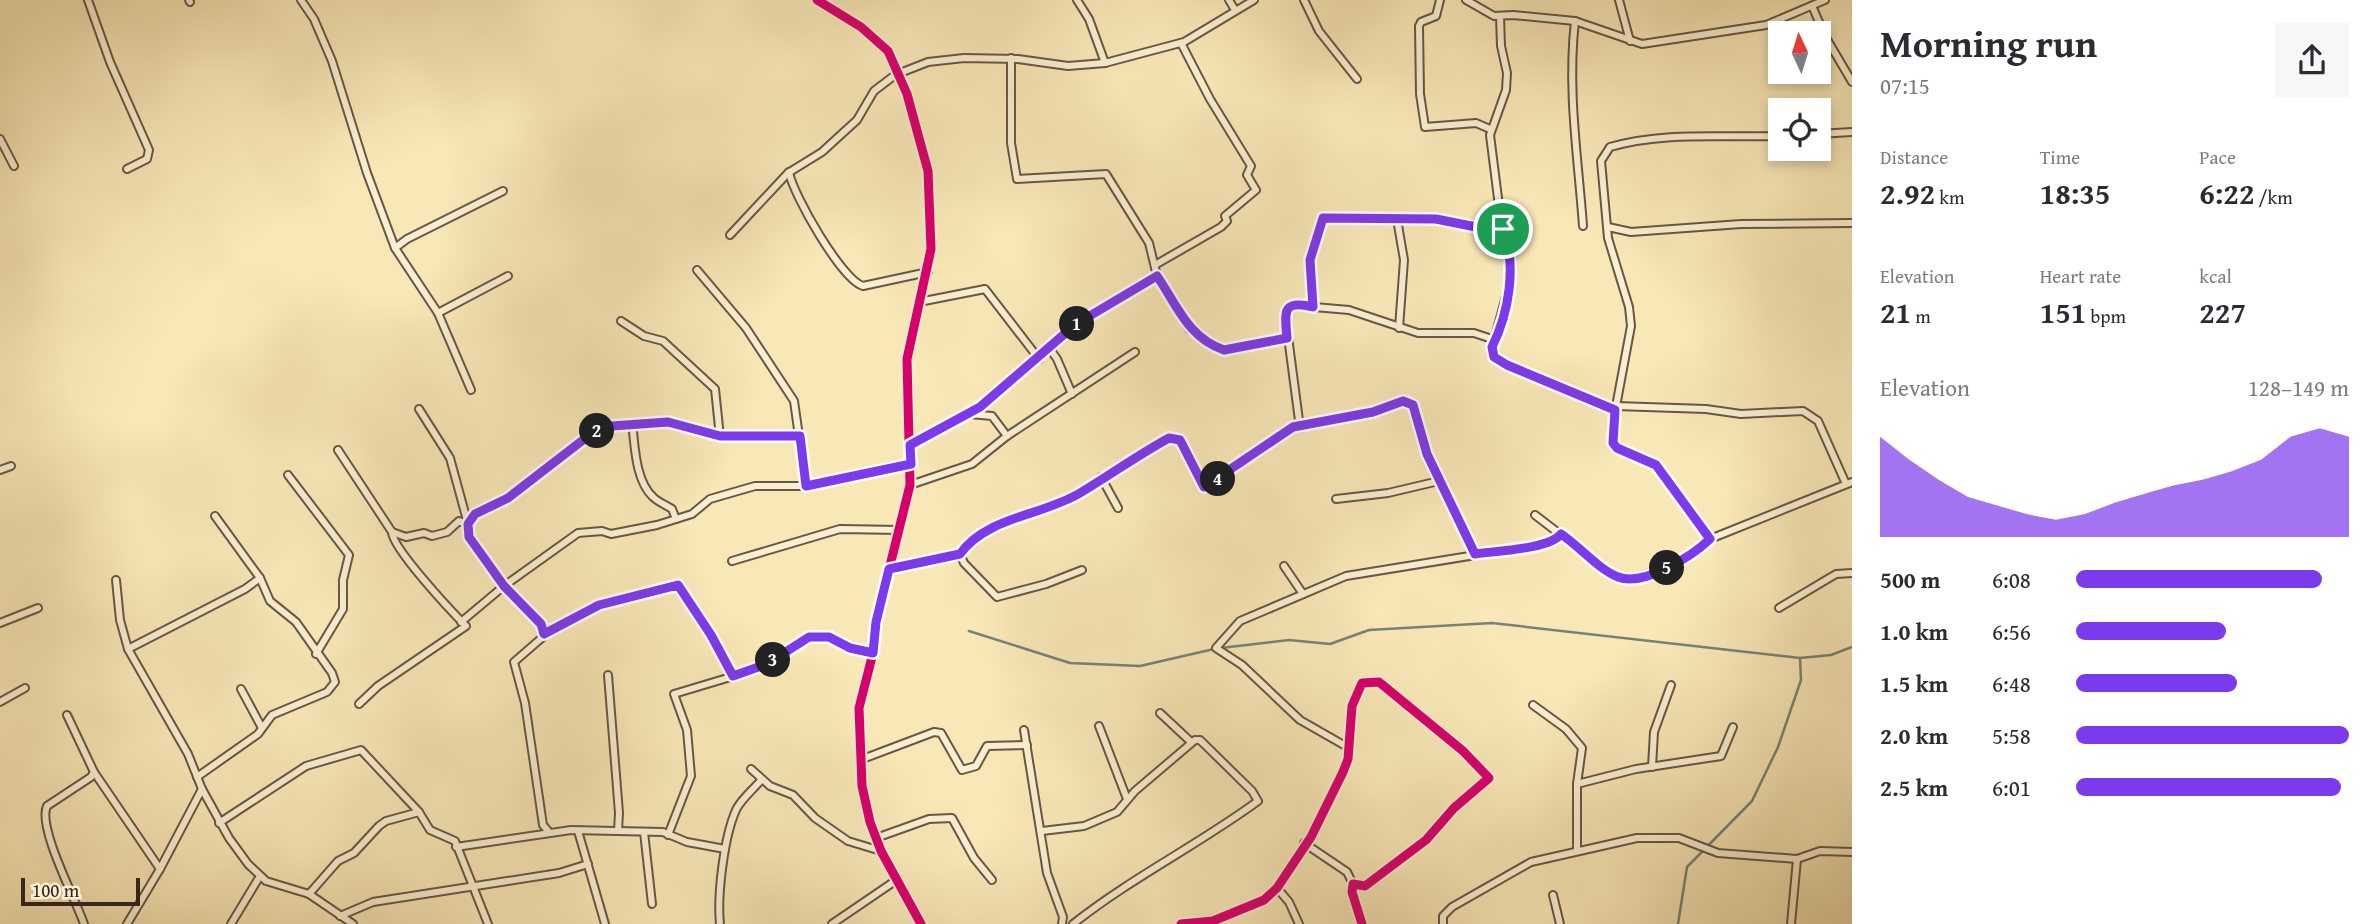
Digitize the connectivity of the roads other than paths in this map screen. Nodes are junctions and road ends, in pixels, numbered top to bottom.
1 (88, 0) edge
2 (301, 0) edge
3 (817, 0) edge
4 (833, 0) edge
5 (1077, 0) edge
6 (1229, 0) edge
7 (1254, 0) edge
8 (1304, 0) edge
9 (1440, 0) edge
10 (1466, 0) edge
11 (1619, 0) edge
12 (1825, 0) edge
13 (1813, 8) junction
14 (831, 9) junction
15 (1235, 10) junction
16 (1500, 16) junction
17 (1574, 21) junction
18 (1630, 41) junction
19 (1181, 43) junction
20 (1011, 58) junction
21 (1105, 63) junction
22 (899, 72) junction
23 (1357, 79) dead end
24 (1852, 82) edge
25 (1490, 129) junction
26 (1852, 132) edge
27 (1831, 133) edge
28 (1768, 136) edge
29 (0, 139) edge
30 (14, 166) dead end
31 (127, 169) dead end
32 (789, 172) junction
33 (503, 191) dead end
34 (1397, 219) junction
35 (1852, 223) edge
36 (1583, 226) dead end
37 (1608, 226) junction
38 (1503, 229) junction
39 (730, 235) dead end
40 (395, 248) junction
41 (1155, 265) junction
42 (697, 270) dead end
43 (928, 272) junction
44 (508, 276) dead end
45 (1157, 276) junction
46 (919, 302) junction
47 (1313, 307) junction
48 (438, 313) junction
49 (621, 321) dead end
50 (1399, 328) junction
51 (1287, 338) junction
52 (1495, 340) junction
53 (1050, 349) junction
54 (1135, 352) dead end
55 (1039, 359) junction
56 (471, 390) dead end
57 (1072, 394) junction
58 (1615, 408) junction
59 (419, 409) dead end
60 (969, 414) junction
61 (632, 423) junction
62 (1300, 428) junction
63 (720, 436) junction
64 (800, 436) junction
65 (1007, 436) junction
66 (910, 445) junction
67 (338, 450) dead end
68 (911, 464) junction
69 (11, 466) dead end
70 (0, 470) edge
71 (288, 475) dead end
72 (1101, 477) junction
73 (1439, 481) junction
74 (1849, 483) edge
75 (910, 485) junction
76 (806, 486) junction
77 (1336, 499) dead end
78 (1118, 508) dead end
79 (1535, 515) dead end
80 (215, 516) dead end
81 (676, 519) junction
82 (468, 524) junction
83 (900, 530) junction
84 (391, 532) junction
85 (1561, 534) junction
86 (1710, 539) junction
87 (960, 554) junction
88 (1475, 554) junction
89 (733, 561) dead end
90 (1284, 566) dead end
91 (889, 569) junction
92 (1082, 570) dead end
93 (1852, 573) edge
94 (260, 578) junction
95 (116, 580) dead end
96 (504, 586) junction
97 (1303, 594) junction
98 (38, 608) dead end
99 (1779, 608) dead end
100 (461, 622) junction
101 (0, 623) edge
102 (544, 634) junction
103 (128, 649) junction
104 (873, 653) junction
105 (316, 654) junction
106 (608, 675) dead end
107 (733, 676) junction
108 (1671, 685) dead end
109 (25, 688) dead end
110 (241, 689) dead end
111 (0, 702) edge
112 (359, 704) dead end
113 (1533, 705) dead end
114 (1160, 713) dead end
115 (67, 715) dead end
116 (1099, 726) dead end
117 (1732, 727) dead end
118 (262, 728) junction
119 (1024, 730) dead end
120 (1191, 742) junction
121 (1027, 745) junction
122 (1349, 748) junction
123 (860, 760) junction
124 (1652, 767) junction
125 (751, 769) dead end
126 (94, 772) junction
127 (197, 777) junction
128 (761, 780) junction
129 (1577, 784) junction
130 (202, 789) junction
131 (1127, 799) junction
132 (419, 813) junction
133 (219, 823) junction
134 (578, 831) junction
135 (618, 831) junction
136 (1042, 831) junction
137 (549, 832) junction
138 (644, 832) junction
139 (668, 835) junction
140 (876, 838) junction
141 (1304, 843) junction
142 (456, 847) junction
143 (725, 849) junction
144 (881, 851) junction
145 (1577, 851) junction
146 (1852, 852) edge
147 (1797, 859) junction
148 (588, 863) junction
149 (160, 869) junction
150 (260, 876) junction
151 (898, 879) junction
152 (992, 880) dead end
153 (1353, 884) junction
154 (473, 885) junction
155 (1277, 888) junction
156 (309, 894) junction
157 (1553, 895) dead end
158 (652, 904) dead end
159 (340, 916) junction
160 (1201, 922) edge
161 (85, 924) edge
162 (127, 924) edge
163 (230, 924) edge
164 (353, 924) edge
165 (488, 924) edge
166 (605, 924) edge
167 (720, 924) edge
168 (832, 924) edge
169 (920, 924) edge
170 (1062, 924) edge
171 (1073, 924) edge
172 (1181, 924) edge
173 (1299, 924) edge
174 (1362, 924) edge
175 (1443, 924) edge
176 (1560, 924) edge
177 (1791, 924) edge

1 - 31 street
2 - 40 street
3 - 14 street
4 - 14 street
5 - 21 street
6 - 15 street
7 - 15 street
8 - 23 street
9 - 25 street
10 - 16 street
11 - 18 street
12 - 13 street
13 - 18 street
13 - 24 street
14 - 22 street
15 - 19 street
16 - 17 street
16 - 25 street
17 - 18 street
17 - 36 street
19 - 21 street
19 - 41 street
20 - 21 street
20 - 22 street
20 - 41 street
22 - 32 street
22 - 43 street
25 - 38 street
26 - 27 street
28 - 37 street
29 - 30 street
32 - 39 street
32 - 43 street
33 - 40 street
34 - 38 street
34 - 47 street
34 - 50 street
35 - 37 street
37 - 58 street
38 - 52 street
40 - 48 street
41 - 45 street
42 - 64 street
43 - 46 street
44 - 48 street
45 - 51 street
45 - 53 street
46 - 55 street
46 - 66 street
47 - 50 street
47 - 51 street
48 - 56 street
49 - 63 street
50 - 52 street
51 - 62 street
52 - 58 street
53 - 55 street
53 - 57 street
54 - 57 street
55 - 60 street
57 - 65 street
58 - 74 street
58 - 86 street
59 - 82 street
60 - 65 street
60 - 66 street
61 - 63 street
61 - 81 street
61 - 82 street
62 - 72 street
62 - 73 street
63 - 64 street
64 - 76 street
65 - 75 street
66 - 68 street
67 - 84 street
68 - 75 street
68 - 76 street
69 - 70 street
71 - 105 street
72 - 78 street
72 - 87 street
73 - 77 street
73 - 88 street
74 - 86 street
75 - 83 street
76 - 81 street
79 - 85 street
80 - 94 street
81 - 96 street
82 - 84 street
82 - 96 street
83 - 89 street
83 - 91 street
84 - 100 street
85 - 86 street
85 - 88 street
87 - 91 street
87 - 92 street
88 - 97 street
90 - 97 street
91 - 104 street
93 - 99 street
94 - 103 street
94 - 105 street
95 - 103 street
96 - 100 street
96 - 102 street
97 - 122 street
98 - 101 street
100 - 112 street
102 - 107 street
102 - 137 street
103 - 127 street
104 - 107 street
104 - 123 street
105 - 118 street
106 - 135 street
107 - 139 street
108 - 124 street
109 - 111 street
110 - 118 street
113 - 129 street
114 - 120 street
115 - 126 street
116 - 131 street
117 - 124 street
118 - 127 street
119 - 121 street
120 - 131 street
120 - 171 street
121 - 123 street
121 - 136 street
122 - 141 street
122 - 153 street
123 - 140 street
124 - 129 street
125 - 128 street
126 - 149 street
126 - 161 street
127 - 130 street
128 - 143 street
128 - 144 street
129 - 145 street
130 - 133 street
130 - 149 street
131 - 136 street
132 - 133 street
132 - 142 street
132 - 156 street
133 - 150 street
134 - 135 street
134 - 137 street
134 - 148 street
135 - 138 street
136 - 170 street
137 - 142 street
138 - 139 street
138 - 158 street
139 - 143 street
140 - 144 street
140 - 152 street
141 - 153 street
141 - 155 street
142 - 154 street
143 - 167 street
144 - 151 street
145 - 147 street
145 - 175 street
146 - 147 street
147 - 177 street
148 - 154 street
148 - 166 street
149 - 162 street
150 - 156 street
150 - 163 street
151 - 168 street
151 - 169 street
153 - 174 street
154 - 159 street
154 - 165 street
155 - 160 street
155 - 173 street
156 - 159 street
157 - 176 street
159 - 164 street
160 - 172 street

